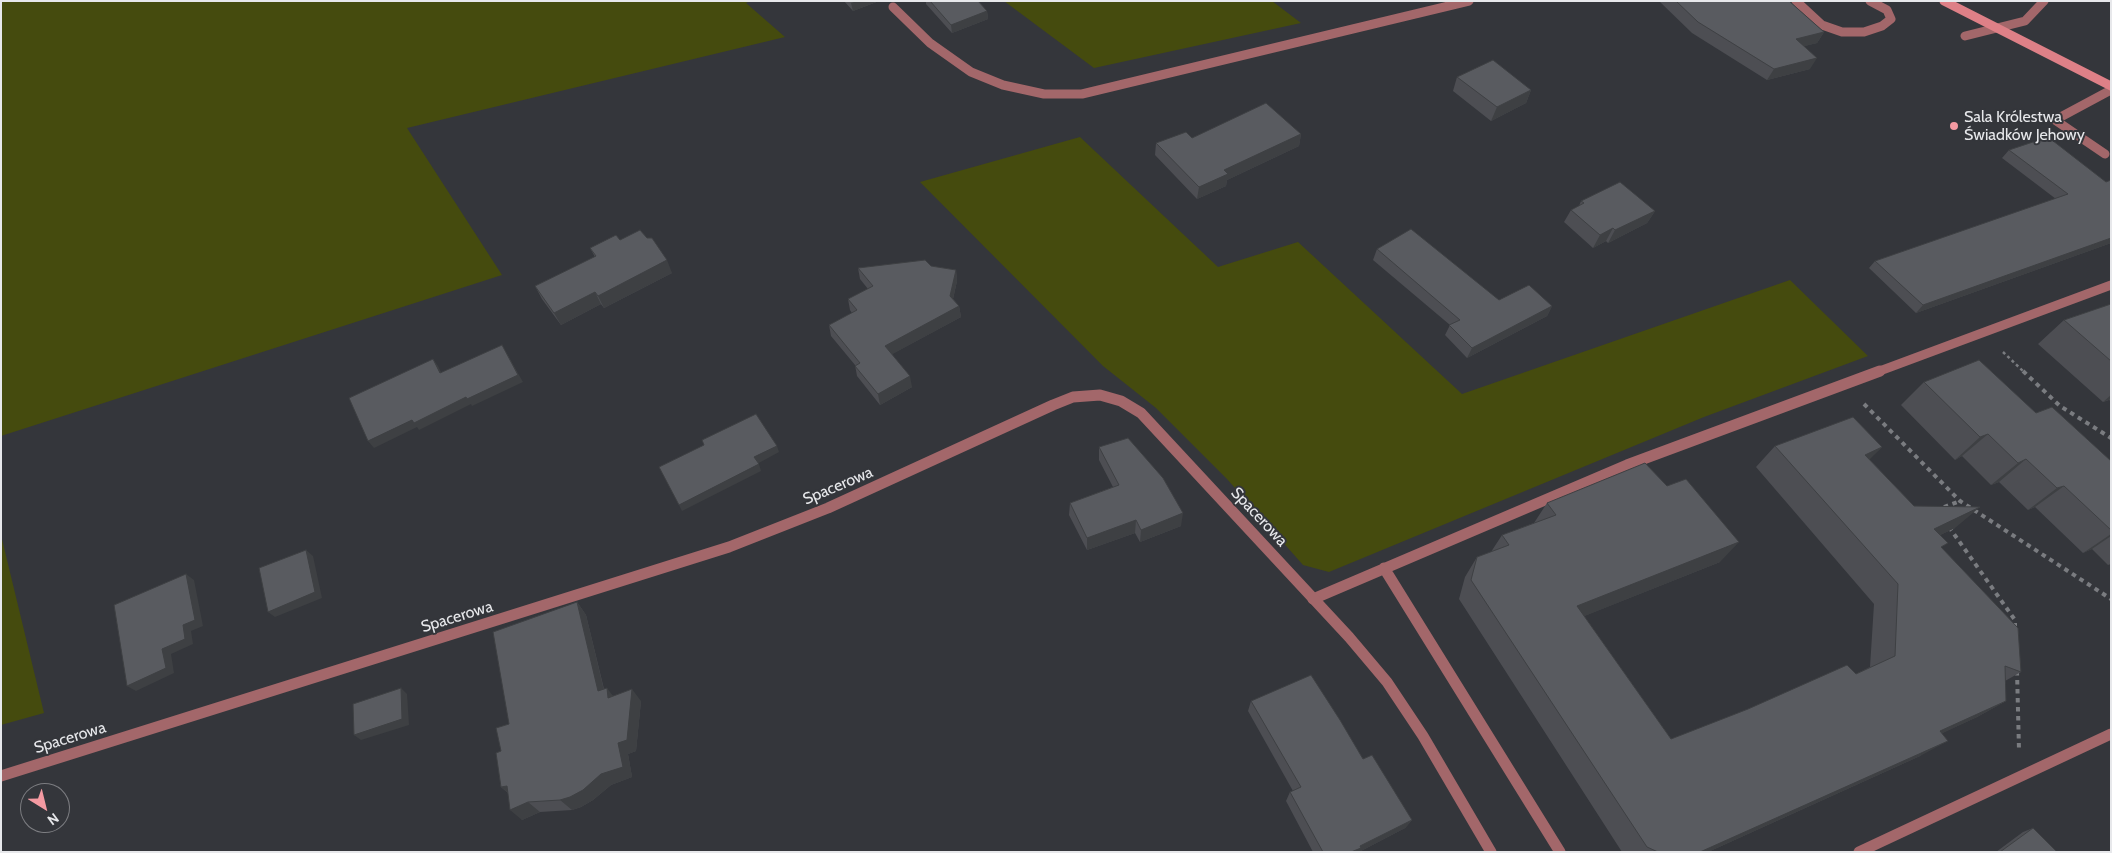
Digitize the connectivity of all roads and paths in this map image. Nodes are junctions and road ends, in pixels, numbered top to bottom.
1 (1469, 1) edge
2 (1796, 1) edge
3 (1870, 1) edge
4 (1945, 1) edge
5 (2044, 1) edge
6 (892, 7) dead end
7 (1998, 29) junction
8 (1965, 36) dead end
9 (2111, 86) edge
10 (2111, 90) edge
11 (2105, 154) dead end
12 (2111, 285) edge
13 (1982, 333) junction
14 (1844, 384) junction
15 (2111, 438) edge
16 (1960, 501) junction
17 (1937, 510) edge
18 (1948, 526) edge
19 (1384, 568) junction
20 (1313, 599) junction
21 (2111, 599) edge
22 (2016, 640) edge
23 (2016, 669) edge
24 (2111, 734) edge
25 (1, 776) edge
26 (2019, 776) junction
27 (1491, 852) edge
28 (1560, 852) edge
29 (1859, 852) edge

1 - 6 street
2 - 3 street
4 - 7 main road
5 - 7 street
7 - 8 street
7 - 9 main road
10 - 11 street
12 - 13 street
13 - 14 street
13 - 15 path
14 - 16 path
14 - 19 street
16 - 17 path
16 - 21 path
18 - 22 path
19 - 20 street
19 - 28 street
20 - 25 street, Spacerowa
20 - 27 street, Spacerowa
23 - 26 path
24 - 26 street
26 - 29 street

